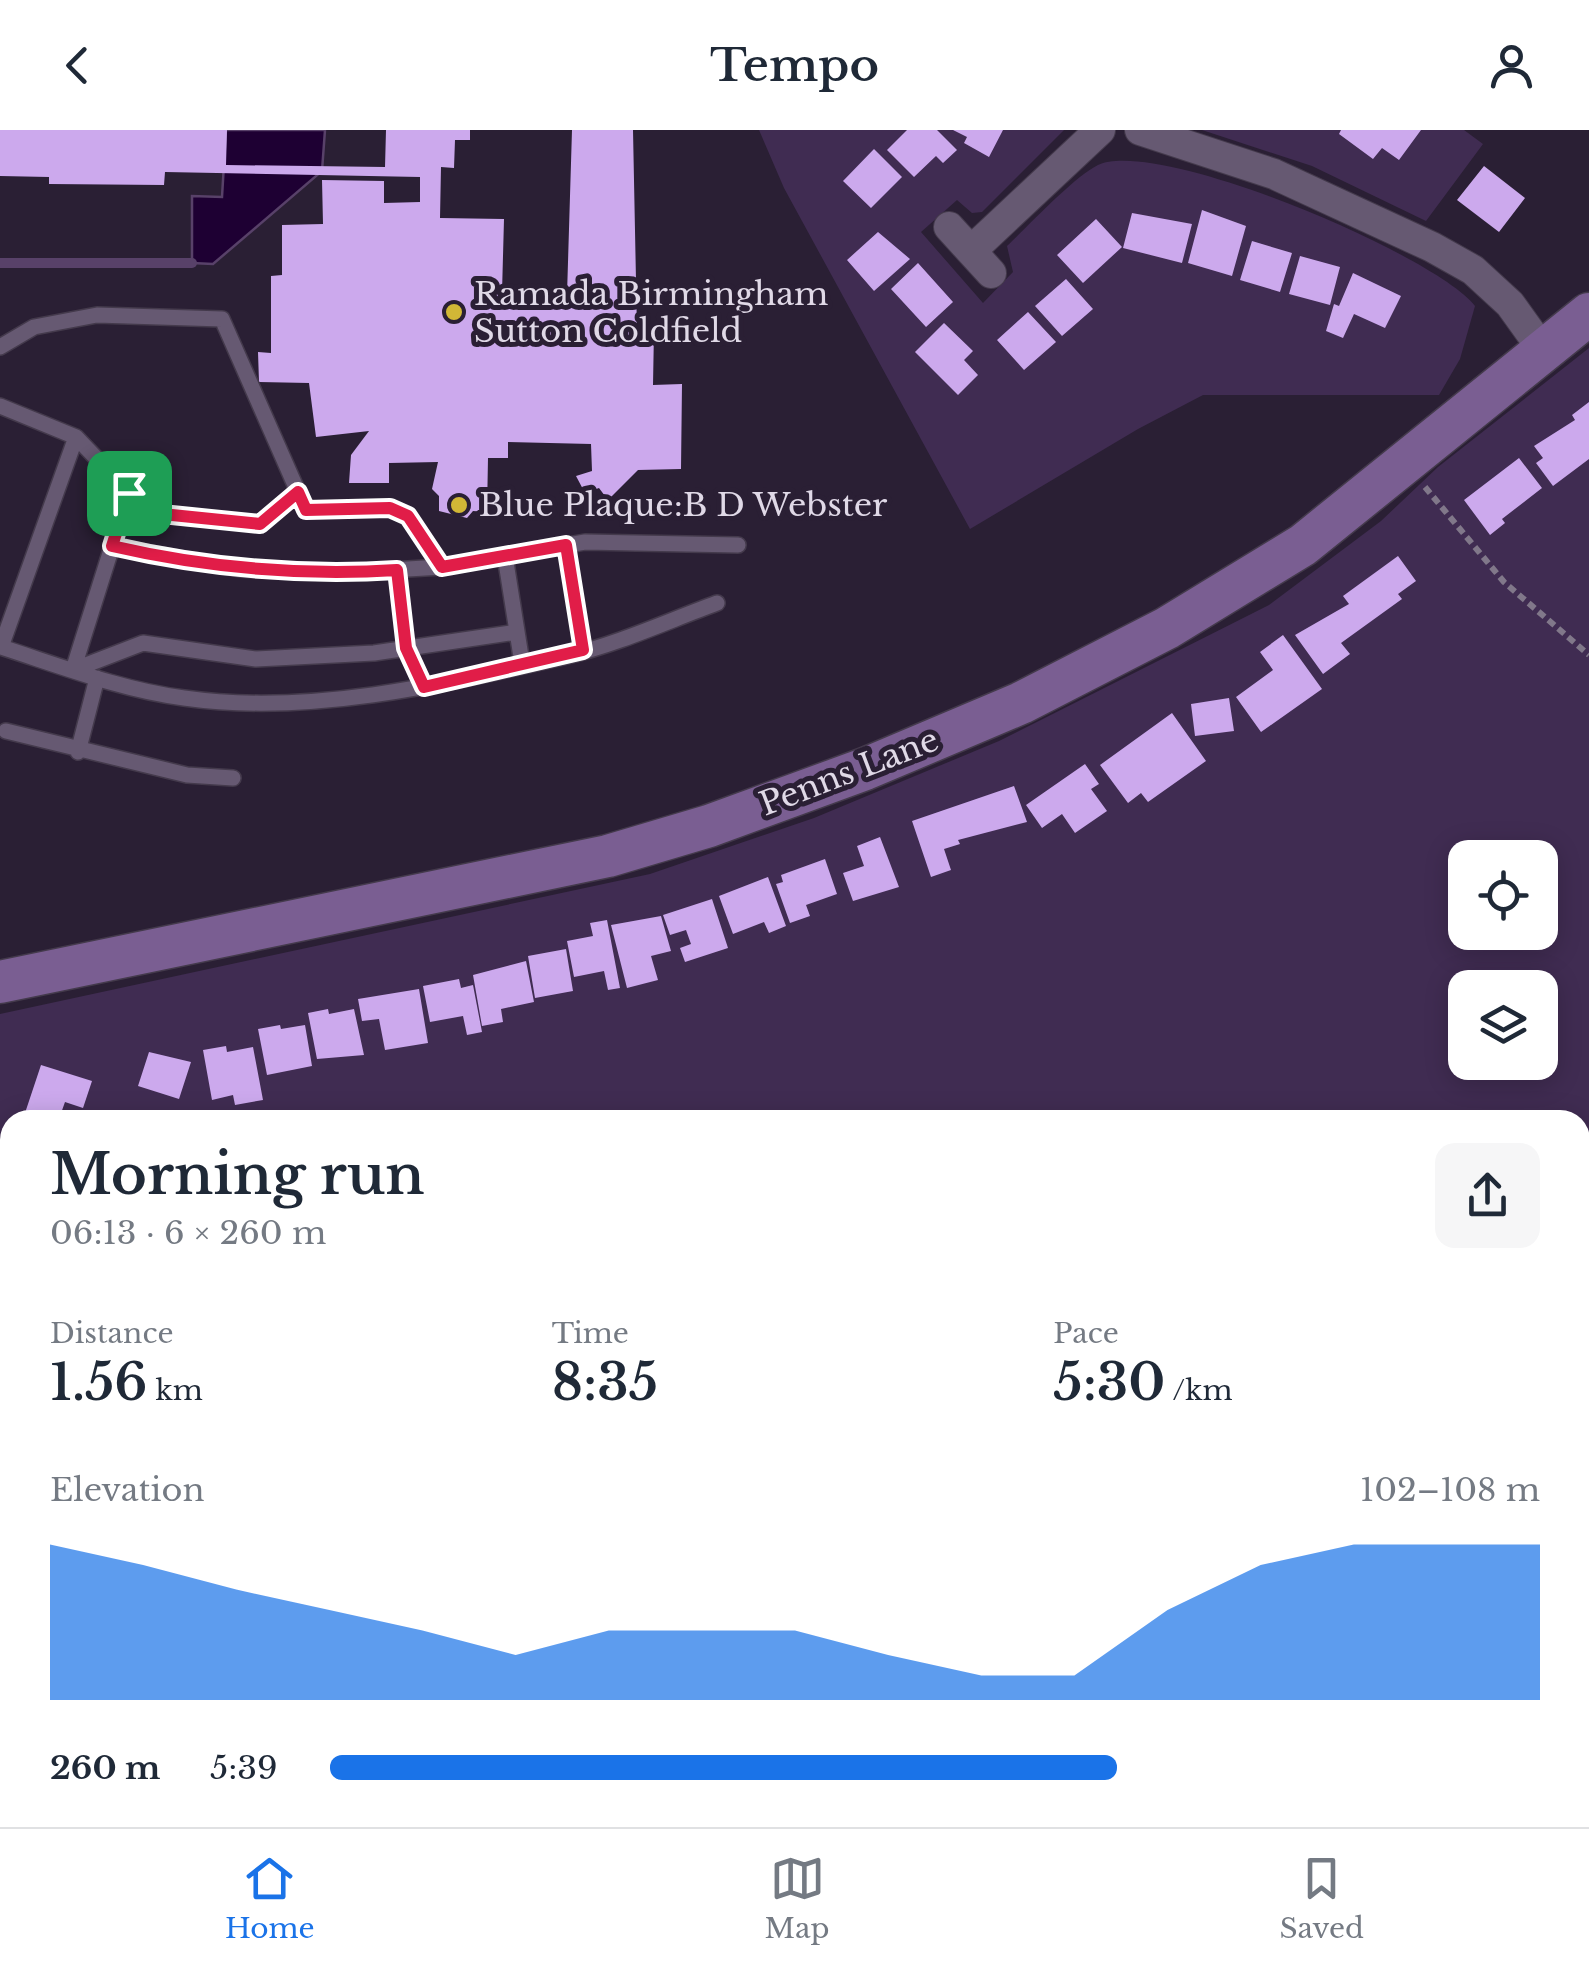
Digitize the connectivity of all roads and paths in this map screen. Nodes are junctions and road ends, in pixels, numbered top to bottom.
1 (1100, 130) edge
2 (1140, 130) edge
3 (949, 227) dead end
4 (1589, 314) edge
5 (0, 348) edge
6 (1543, 350) junction
7 (0, 406) edge
8 (76, 437) junction
9 (1405, 463) junction
10 (298, 492) junction
11 (129, 493) junction
12 (566, 545) junction
13 (738, 545) dead end
14 (112, 546) junction
15 (505, 556) junction
16 (442, 567) junction
17 (397, 570) junction
18 (718, 603) dead end
19 (517, 632) junction
20 (406, 648) junction
21 (583, 650) junction
22 (1589, 655) edge
23 (522, 663) junction
24 (73, 670) junction
25 (97, 678) junction
26 (424, 687) junction
27 (6, 730) dead end
28 (78, 752) junction
29 (233, 778) dead end
30 (0, 982) edge

1 - 3 street
2 - 6 street
4 - 6 main road, Penns Lane
5 - 10 lane
6 - 9 main road, Penns Lane
7 - 8 lane
8 - 11 lane
8 - 24 lane
9 - 22 path
9 - 30 main road, Penns Lane
10 - 11 lane
10 - 16 lane
11 - 14 lane
12 - 13 lane
12 - 15 lane
12 - 21 lane
14 - 17 lane
14 - 24 lane
15 - 16 lane
15 - 19 lane
16 - 17 lane
17 - 20 lane
18 - 21 lane
19 - 20 lane
19 - 23 lane
20 - 24 lane
20 - 26 lane
21 - 23 lane
23 - 26 lane
24 - 25 lane
25 - 26 lane
25 - 28 lane
27 - 28 lane
28 - 29 lane

